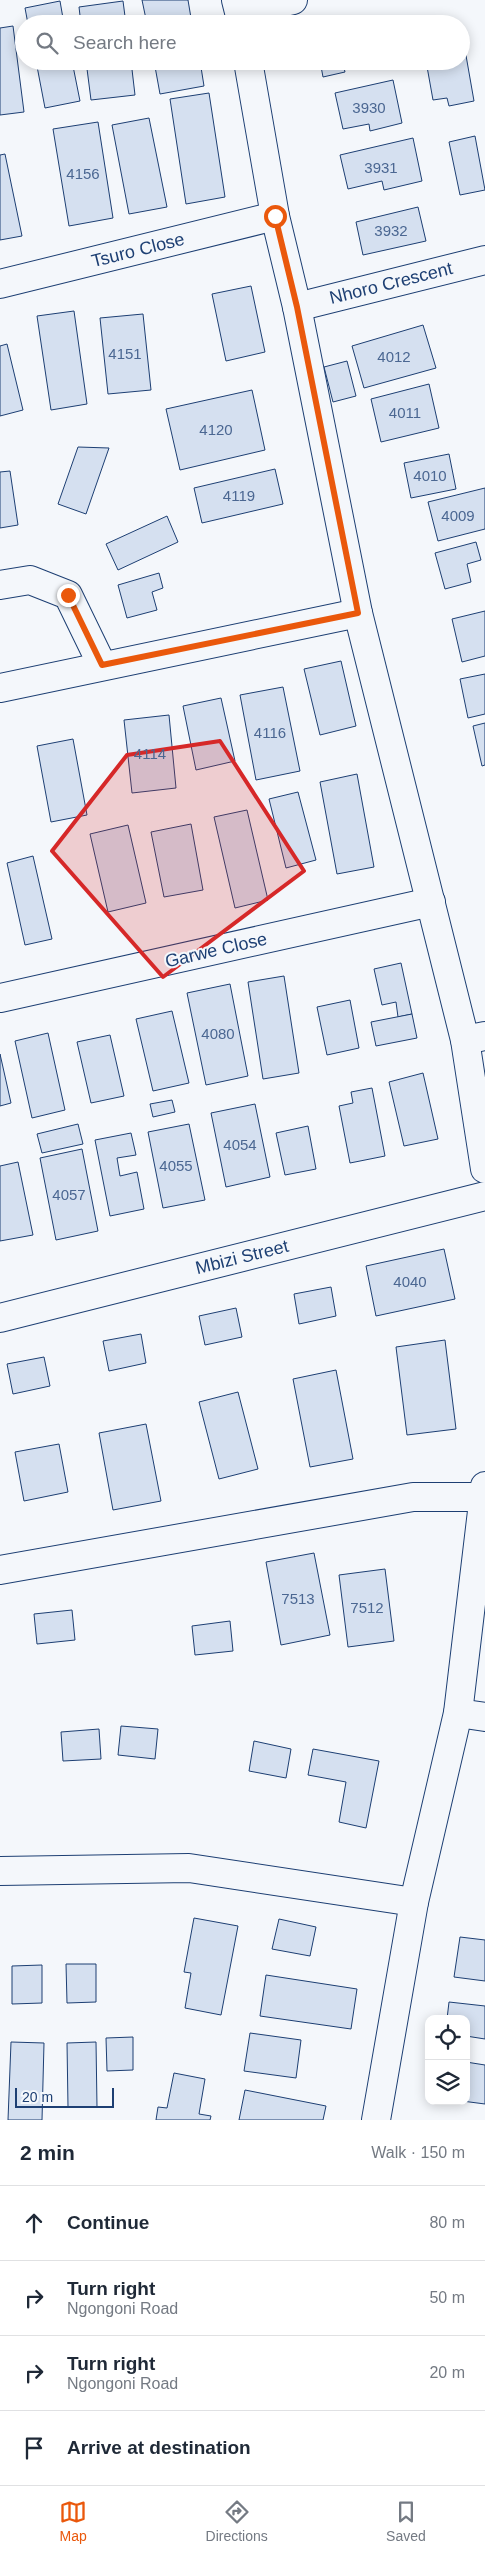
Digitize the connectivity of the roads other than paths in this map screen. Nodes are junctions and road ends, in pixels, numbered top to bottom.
1 (293, 0) edge
2 (239, 12) edge
3 (250, 70) edge
4 (275, 216) junction
5 (485, 260) edge
6 (0, 284) edge
7 (297, 307) junction
8 (0, 585) edge
9 (358, 613) junction
10 (102, 665) junction
11 (0, 688) edge
12 (431, 902) junction
13 (0, 998) edge
14 (475, 1038) edge
15 (485, 1169) edge
16 (485, 1196) edge
17 (0, 1318) edge
18 (484, 1492) edge
19 (0, 1570) edge
20 (458, 1713) junction
21 (485, 1717) edge
22 (0, 1871) edge
23 (414, 1902) junction
24 (376, 2120) edge

1 - 2 street
3 - 4 street
4 - 6 street, Tsuro Close
4 - 7 street
5 - 7 street, Nhoro Crescent
7 - 9 street
8 - 10 street
9 - 10 street
9 - 12 street
10 - 11 street
12 - 13 street, Garwe Close
12 - 14 street
14 - 15 street
16 - 17 street, Mbizi Street
18 - 19 street
18 - 20 street
20 - 21 street
20 - 23 street
22 - 23 street
23 - 24 street

